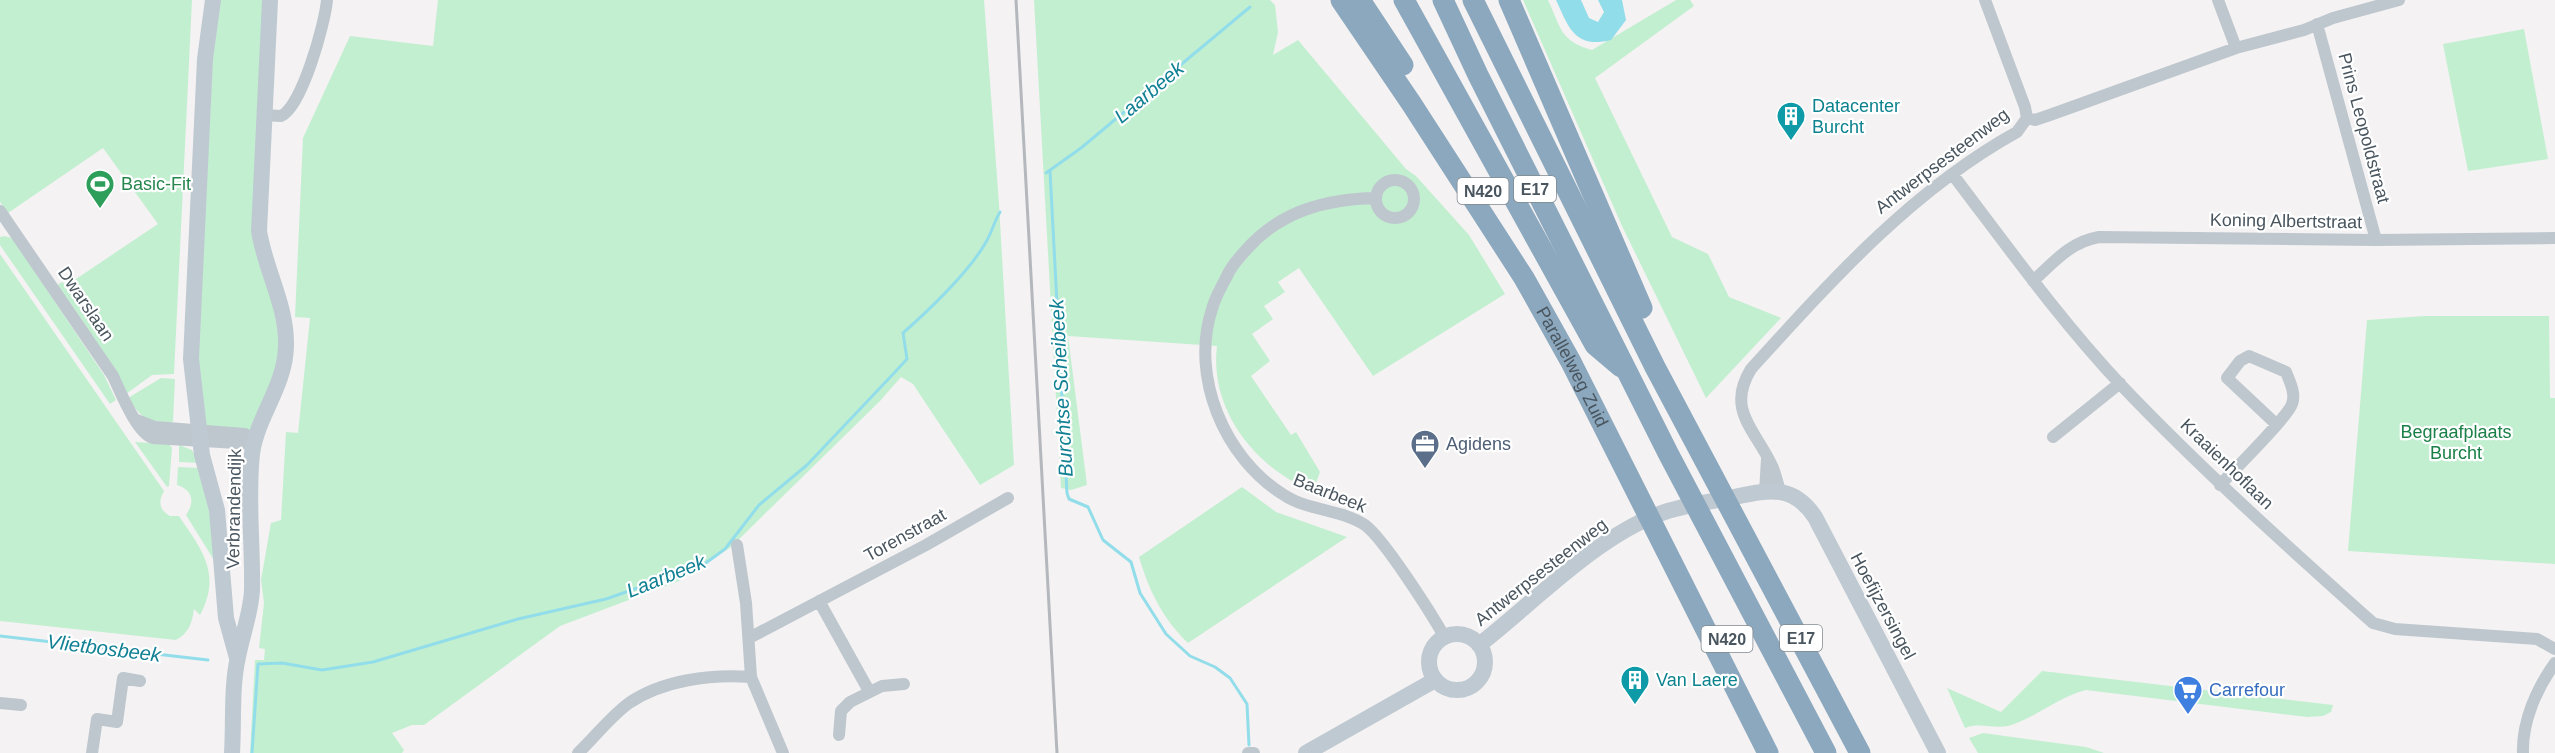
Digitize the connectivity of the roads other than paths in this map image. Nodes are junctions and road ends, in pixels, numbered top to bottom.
1 (213, 0) edge
2 (270, 0) edge
3 (327, 0) edge
4 (1341, 0) edge
5 (1360, 0) edge
6 (1404, 0) edge
7 (1443, 0) edge
8 (1473, 0) edge
9 (1509, 0) edge
10 (1985, 0) edge
11 (2218, 0) edge
12 (2399, 0) edge
13 (2318, 24) junction
14 (2236, 48) junction
15 (263, 115) junction
16 (2027, 118) junction
17 (1953, 175) junction
18 (1376, 198) dead end
19 (0, 211) edge
20 (2555, 238) edge
21 (2376, 240) junction
22 (2033, 281) junction
23 (1655, 367) junction
24 (1630, 376) junction
25 (2120, 383) junction
26 (137, 420) junction
27 (2276, 424) junction
28 (197, 430) junction
29 (2053, 437) dead end
30 (254, 444) junction
31 (2220, 485) junction
32 (1643, 492) junction
33 (1772, 492) junction
34 (1008, 498) dead end
35 (1661, 528) junction
36 (737, 545) dead end
37 (819, 601) junction
38 (1444, 636) junction
39 (749, 638) junction
40 (1479, 645) junction
41 (2555, 649) edge
42 (237, 658) junction
43 (2555, 663) edge
44 (751, 677) junction
45 (1434, 680) junction
46 (140, 681) dead end
47 (904, 684) dead end
48 (869, 691) junction
49 (0, 703) edge
50 (21, 705) dead end
51 (839, 735) dead end
52 (92, 753) edge
53 (232, 753) edge
54 (578, 753) edge
55 (783, 753) edge
56 (1248, 753) edge
57 (1254, 753) edge
58 (1306, 753) edge
59 (1768, 753) edge
60 (1784, 753) edge
61 (1826, 753) edge
62 (1860, 753) edge
63 (1938, 753) edge
64 (2523, 753) edge

1 - 28 main road, Verbrandendijk
2 - 15 main road, Verbrandendijk
3 - 15 street
4 - 32 highway, Parallelweg Zuid / N420
5 - 32 highway, Parallelweg Zuid / N420
6 - 24 highway
7 - 24 highway, E17
8 - 23 highway, E17
9 - 23 highway
10 - 16 street
11 - 14 street
12 - 13 street, Antwerpsesteenweg
13 - 14 street, Antwerpsesteenweg
13 - 21 street, Prins Leopoldstraat
14 - 16 street, Antwerpsesteenweg
15 - 30 main road, Verbrandendijk
16 - 17 street, Antwerpsesteenweg
17 - 22 street, Kraaienhoflaan
17 - 33 street, Antwerpsesteenweg
18 - 38 street, Baarbeek
19 - 26 street, Dwarslaan
20 - 21 street, Koning Albertstraat
21 - 22 street, Koning Albertstraat
22 - 25 street, Kraaienhoflaan
23 - 62 highway, E17
24 - 61 highway, E17
25 - 29 street
25 - 31 street, Kraaienhoflaan
26 - 28 street
26 - 28 street, Dwarslaan
27 - 27 street
27 - 31 street
28 - 30 street
28 - 42 main road, Verbrandendijk
30 - 42 main road, Verbrandendijk
31 - 41 street, Kraaienhoflaan
32 - 35 highway, Parallelweg Zuid / N420
33 - 40 main road, Antwerpsesteenweg
33 - 63 main road, Hoefijzersingel
34 - 37 street, Torenstraat
35 - 59 highway, Parallelweg Zuid / N420
35 - 60 highway, Parallelweg Zuid / N420
36 - 39 street
37 - 39 street, Torenstraat
37 - 48 street
38 - 40 main road
38 - 45 main road
39 - 44 street
40 - 45 main road
42 - 53 main road, Verbrandendijk
43 - 64 street
44 - 54 street
44 - 55 street
45 - 58 main road
46 - 52 street
47 - 48 street
48 - 51 street
49 - 50 street
56 - 57 street

